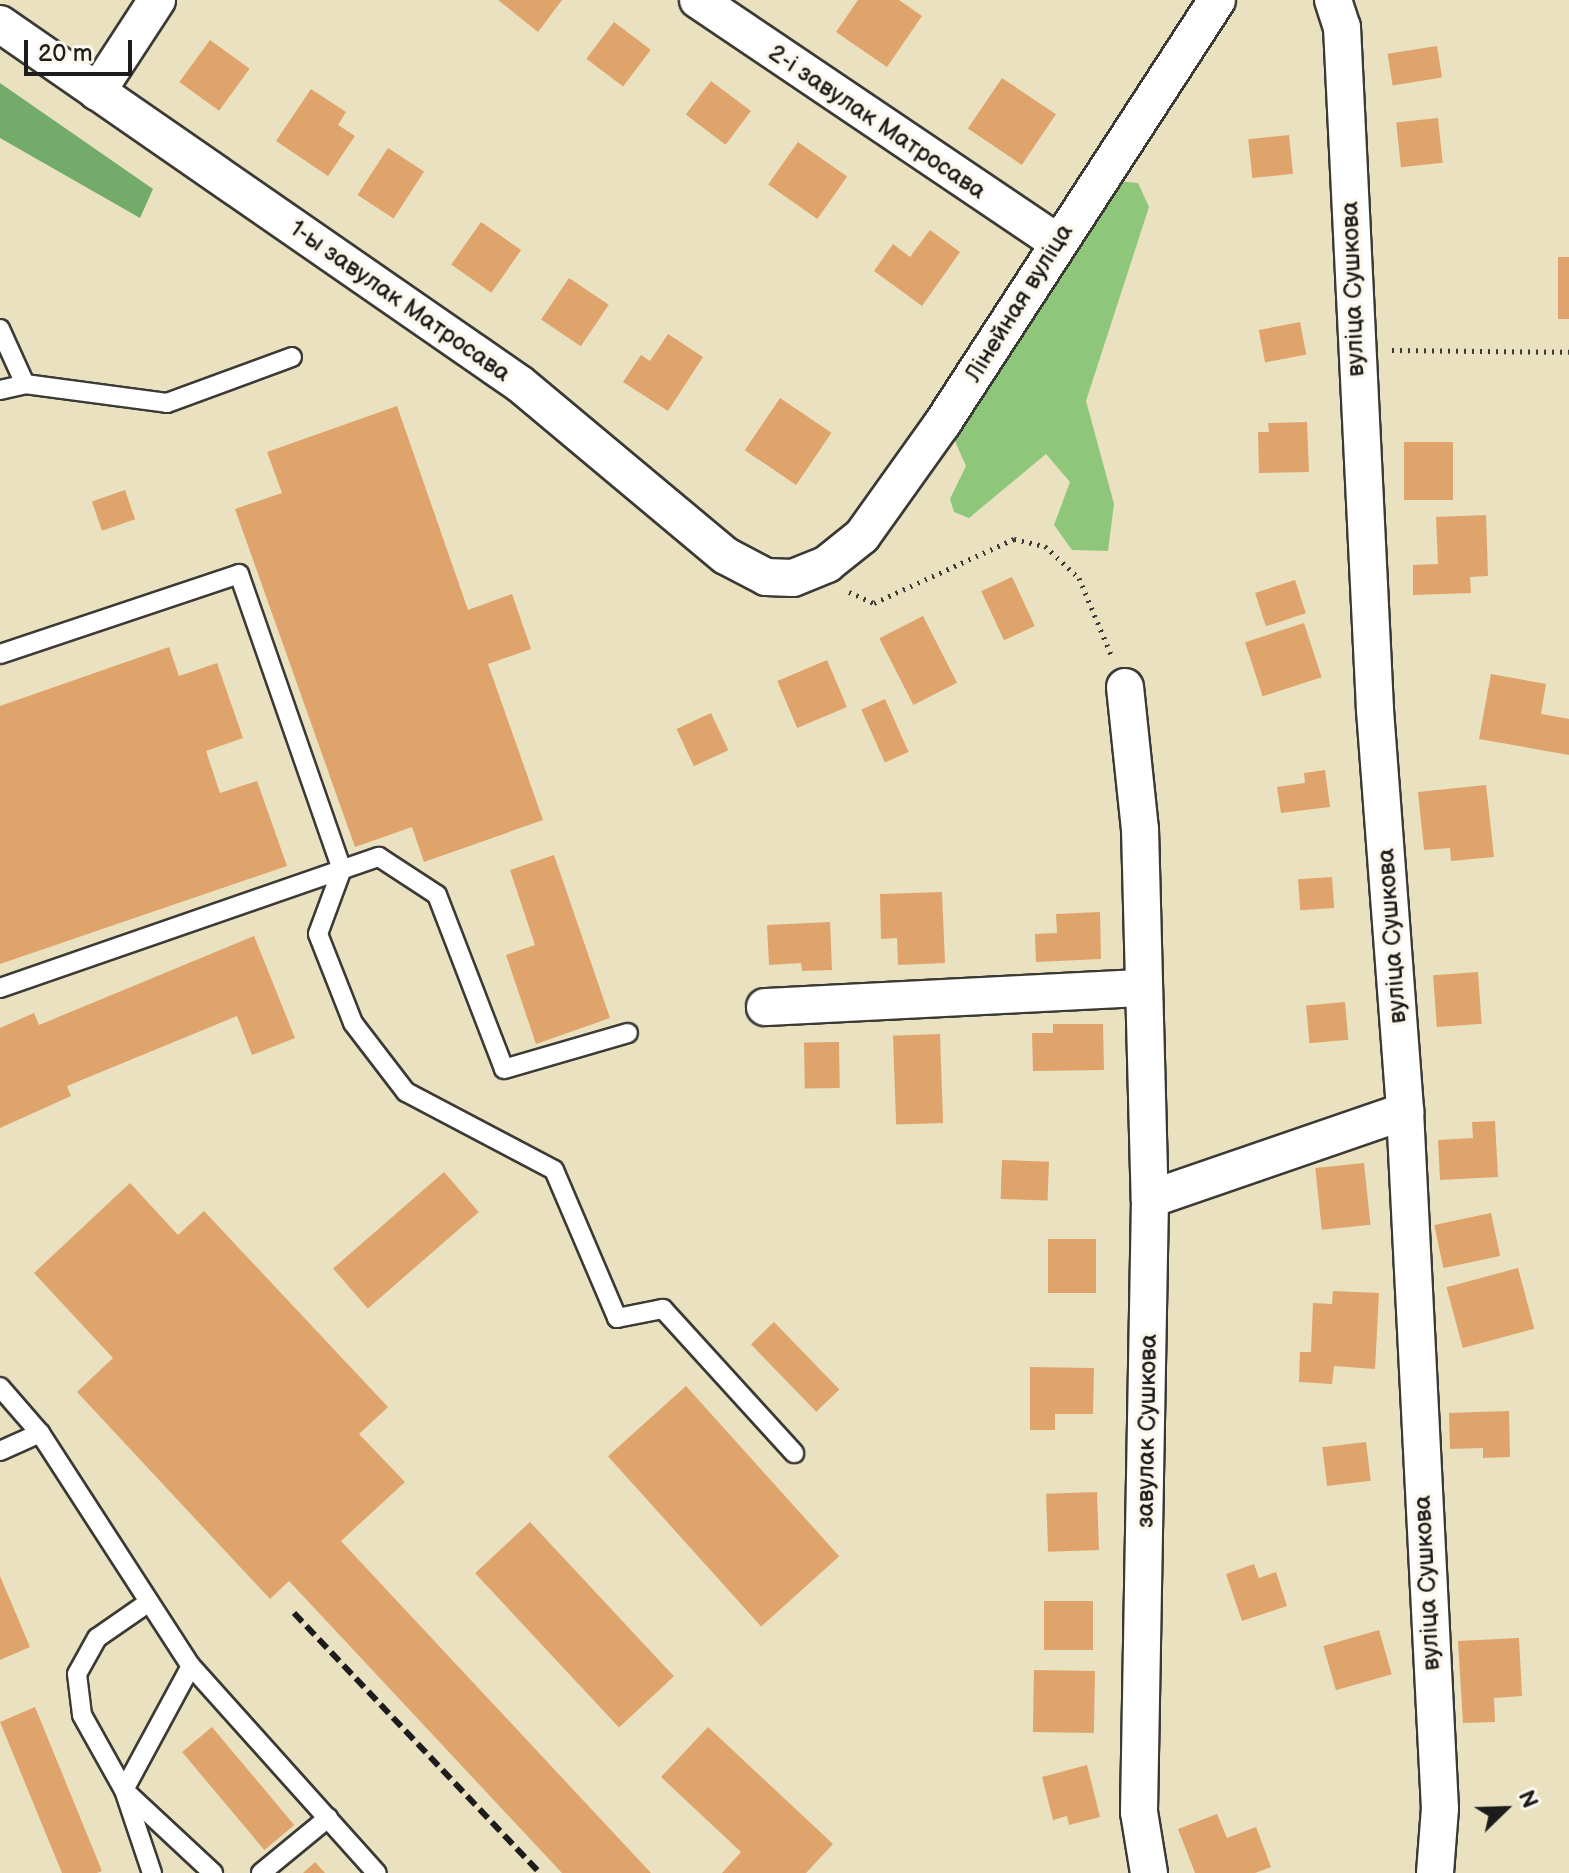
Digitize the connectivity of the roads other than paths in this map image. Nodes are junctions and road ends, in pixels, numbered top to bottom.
1 (157, 0) edge
2 (698, 0) edge
3 (1217, 0) edge
4 (1333, 0) edge
5 (0, 24) edge
6 (97, 92) junction
7 (1057, 242) junction
8 (0, 329) edge
9 (292, 357) dead end
10 (25, 384) junction
11 (0, 390) edge
12 (793, 578) joint
13 (0, 654) edge
14 (1125, 687) road end
15 (342, 869) junction
16 (0, 988) edge
17 (1142, 988) junction
18 (765, 1007) dead end
19 (628, 1033) dead end
20 (1405, 1111) junction
21 (1150, 1199) junction
22 (0, 1387) edge
23 (40, 1433) junction
24 (0, 1451) edge
25 (794, 1453) dead end
26 (149, 1602) junction
27 (191, 1666) junction
28 (124, 1790) junction
29 (328, 1818) junction
30 (152, 1873) edge
31 (213, 1873) edge
32 (261, 1873) edge
33 (377, 1873) edge
34 (1149, 1873) edge
35 (1435, 1873) edge

1 - 6 street
2 - 7 street, 2-і завулак Матросава
3 - 7 street, Лінейная вуліца
4 - 20 street, вуліца Сушкова
5 - 6 street, 1-ы завулак Матросава
6 - 12 street, 1-ы завулак Матросава
7 - 12 street, Лінейная вуліца
8 - 10 lane
9 - 10 lane
10 - 11 lane
13 - 15 lane
14 - 17 street, завулак Сушкова
15 - 16 lane
15 - 19 lane
15 - 25 lane
17 - 18 street
17 - 21 street, завулак Сушкова
20 - 21 street
20 - 35 street, вуліца Сушкова
21 - 34 street, завулак Сушкова
22 - 23 lane
23 - 24 lane
23 - 26 lane
26 - 27 lane
26 - 28 lane
27 - 28 lane
27 - 29 lane
28 - 30 lane
28 - 31 lane
29 - 32 lane
29 - 33 lane

